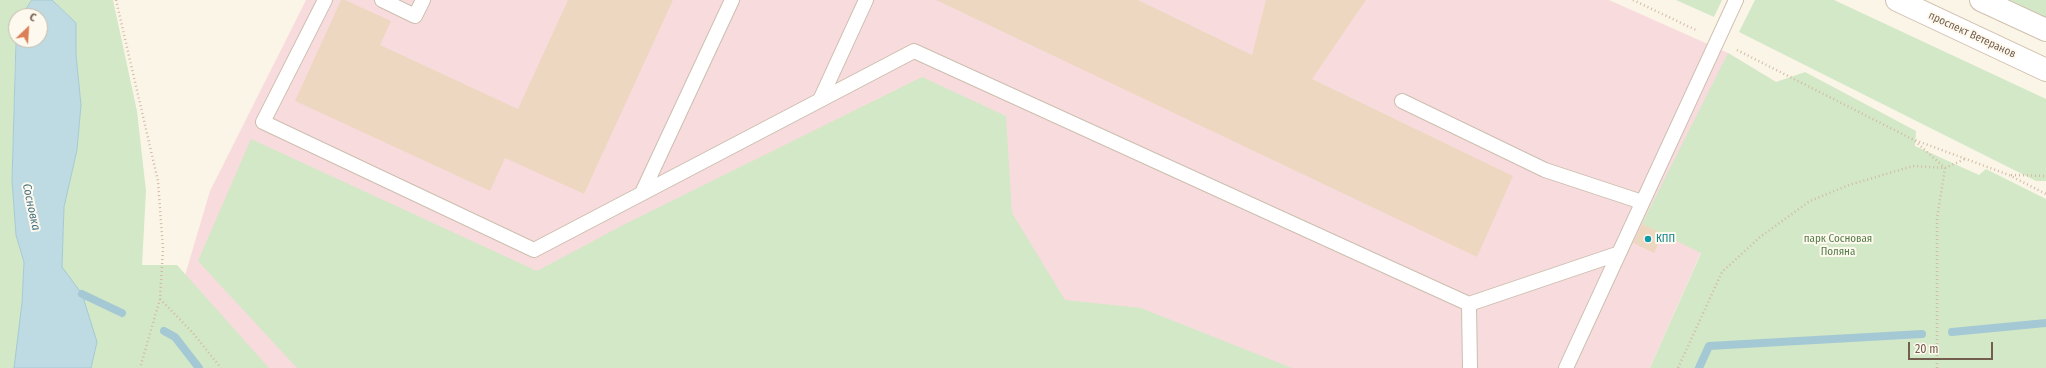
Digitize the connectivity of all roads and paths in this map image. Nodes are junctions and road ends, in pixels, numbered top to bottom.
1 (116, 0) edge
2 (325, 0) edge
3 (382, 0) edge
4 (423, 0) edge
5 (732, 0) edge
6 (866, 0) edge
7 (1633, 0) edge
8 (1736, 0) edge
9 (1897, 0) edge
10 (1981, 0) edge
11 (2046, 30) edge
12 (1718, 40) junction
13 (2046, 70) edge
14 (820, 100) junction
15 (1402, 101) dead end
16 (1912, 138) junction
17 (1966, 159) junction
18 (1945, 168) junction
19 (2009, 175) junction
20 (2046, 176) edge
21 (642, 193) junction
22 (2046, 194) edge
23 (1642, 202) junction
24 (1618, 254) junction
25 (160, 299) junction
26 (1469, 304) junction
27 (140, 368) edge
28 (221, 368) edge
29 (1470, 368) edge
30 (1566, 368) edge
31 (1678, 368) edge
32 (1937, 368) edge

1 - 25 path
2 - 21 lane
3 - 4 lane
5 - 21 lane
6 - 14 lane
7 - 12 path
8 - 12 lane
9 - 13 main road, проспект Ветеранов
10 - 11 main road
12 - 16 path
12 - 23 lane
14 - 21 lane
14 - 26 lane
15 - 23 lane
16 - 17 path
16 - 18 path
17 - 18 path
17 - 19 path
18 - 31 path
18 - 32 path
19 - 20 path
19 - 22 path
23 - 24 lane
24 - 26 lane
24 - 30 lane
25 - 27 path
25 - 28 path
26 - 29 lane

